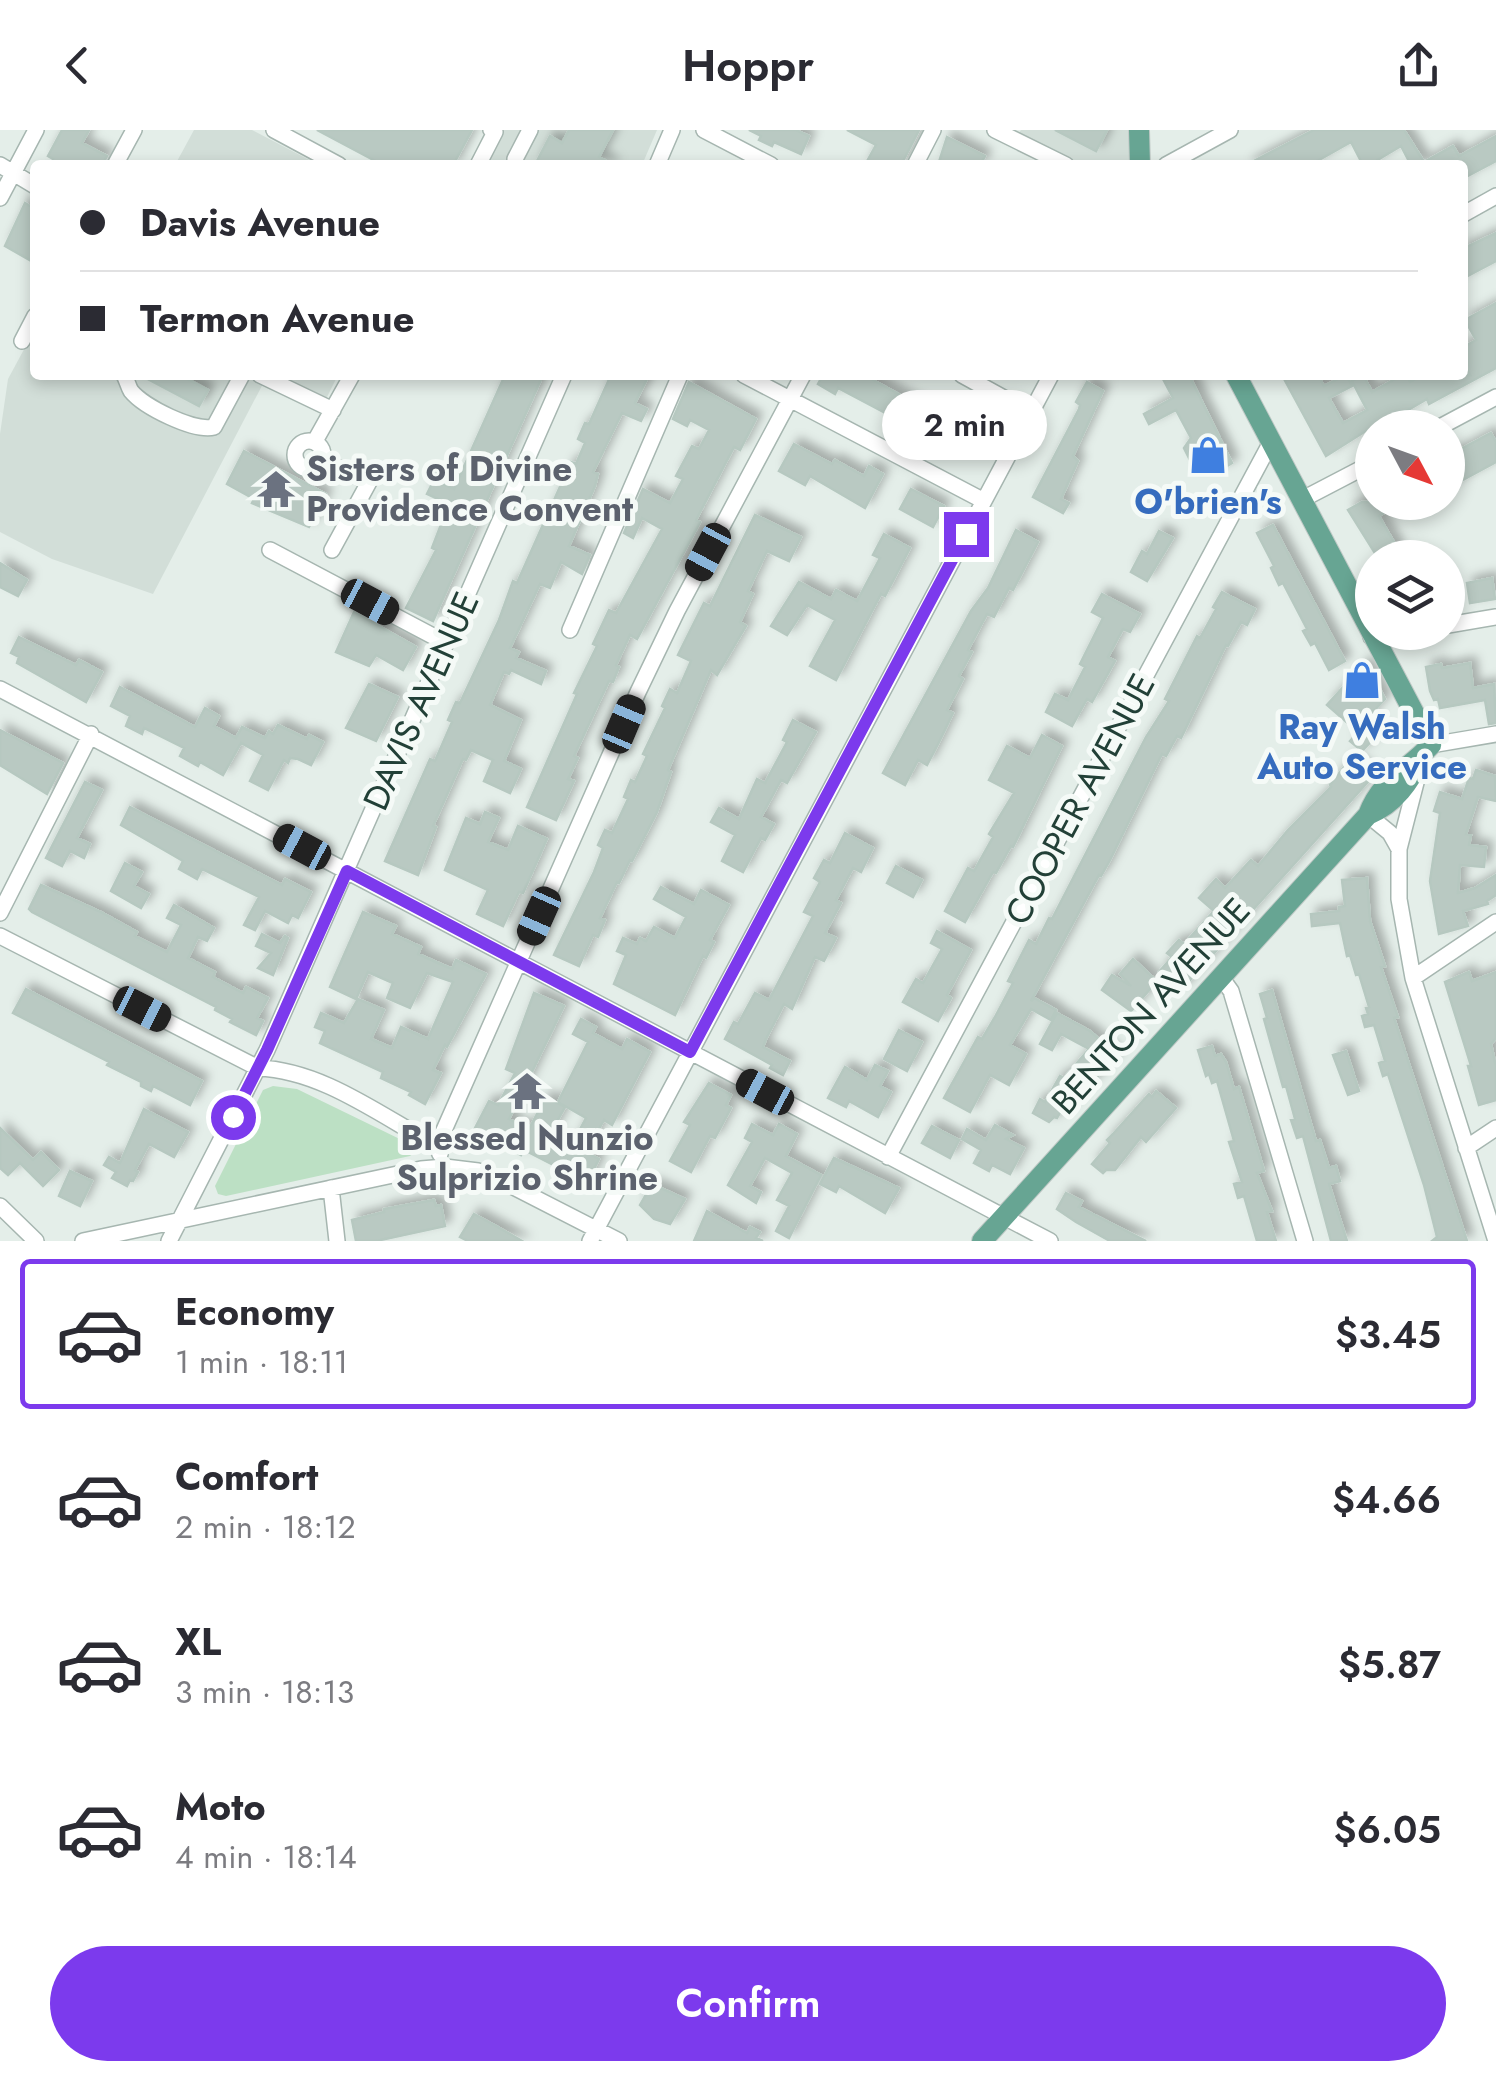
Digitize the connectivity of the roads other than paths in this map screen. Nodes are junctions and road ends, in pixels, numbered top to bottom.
1 (36, 130) edge
2 (134, 130) edge
3 (274, 130) edge
4 (530, 130) edge
5 (672, 130) edge
6 (704, 130) edge
7 (933, 130) edge
8 (994, 130) edge
9 (1139, 130) edge
10 (1230, 130) edge
11 (493, 131) edge
12 (1017, 135) edge
13 (515, 159) dead end
14 (118, 160) edge
15 (329, 160) edge
16 (480, 160) edge
17 (659, 160) edge
18 (761, 160) edge
19 (917, 160) edge
20 (1058, 160) edge
21 (1140, 160) edge
22 (1175, 160) edge
23 (7, 168) edge
24 (30, 183) edge
25 (1496, 196) edge
26 (0, 198) edge
27 (1468, 212) edge
28 (30, 325) edge
29 (22, 340) dead end
30 (126, 380) edge
31 (270, 380) edge
32 (349, 380) edge
33 (562, 380) edge
34 (678, 380) edge
35 (754, 380) edge
36 (800, 380) edge
37 (971, 380) edge
38 (1048, 380) edge
39 (1239, 380) edge
40 (238, 382) edge
41 (1496, 397) edge
42 (790, 399) junction
43 (332, 410) junction
44 (1031, 413) junction
45 (1465, 414) edge
46 (315, 442) junction
47 (1271, 442) junction
48 (322, 460) junction
49 (1355, 471) edge
50 (1301, 500) junction
51 (984, 501) junction
52 (270, 550) dead end
53 (332, 550) dead end
54 (1355, 604) edge
55 (1496, 617) edge
56 (1465, 622) edge
57 (570, 630) dead end
58 (446, 643) junction
59 (1378, 650) edge
60 (0, 689) edge
61 (91, 734) junction
62 (1496, 734) edge
63 (1427, 750) junction
64 (1368, 815) junction
65 (1399, 850) junction
66 (347, 871) junction
67 (0, 913) edge
68 (1496, 922) edge
69 (0, 936) edge
70 (518, 962) junction
71 (1221, 976) junction
72 (1412, 978) junction
73 (690, 1052) junction
74 (258, 1068) junction
75 (1496, 1128) edge
76 (436, 1146) junction
77 (1466, 1148) junction
78 (888, 1157) junction
79 (445, 1167) junction
80 (331, 1188) junction
81 (0, 1206) edge
82 (1003, 1218) junction
83 (179, 1220) junction
84 (593, 1235) edge
85 (1495, 1236) edge
86 (36, 1241) edge
87 (83, 1241) edge
88 (168, 1241) edge
89 (336, 1241) edge
90 (620, 1241) edge
91 (982, 1241) edge
92 (1050, 1241) edge
93 (1305, 1241) edge

1 - 23 street
2 - 14 street
3 - 15 street
4 - 13 street
5 - 17 street
6 - 18 street
7 - 19 street
8 - 12 street
9 - 21 main road
10 - 22 street
11 - 16 street
12 - 20 street
23 - 24 street
23 - 26 street
25 - 27 street
28 - 29 street
30 - 40 street
31 - 43 street
32 - 43 street
33 - 58 street, DAVIS AVENUE
34 - 57 street
35 - 42 street
36 - 42 street
37 - 44 street
38 - 44 street
39 - 47 main road
41 - 45 street
42 - 51 street
42 - 70 street
43 - 46 street
44 - 51 street
46 - 48 street
46 - 48 street
47 - 50 main road
47 - 78 street, COOPER AVENUE
48 - 53 street
49 - 50 street
50 - 54 main road
51 - 73 street
52 - 58 street
55 - 56 street
58 - 66 street, DAVIS AVENUE
59 - 63 main road
60 - 61 street
61 - 66 street
61 - 67 street
62 - 63 street
63 - 64 main road, BENTON AVENUE
63 - 65 street
64 - 65 street
64 - 71 main road, BENTON AVENUE
65 - 72 street
66 - 70 street
66 - 74 street, DAVIS AVENUE
68 - 72 street
69 - 74 street
70 - 73 street
70 - 76 street
71 - 82 main road, BENTON AVENUE
71 - 93 street
72 - 77 street
73 - 78 street
73 - 84 street
74 - 76 street
74 - 83 street, DAVIS AVENUE
75 - 77 street
76 - 79 street
77 - 85 street
78 - 82 street
79 - 80 street
79 - 84 street
80 - 83 street
80 - 89 street
81 - 86 street
82 - 91 main road, BENTON AVENUE
82 - 92 street
83 - 87 street
83 - 88 street, DAVIS AVENUE
84 - 90 street

